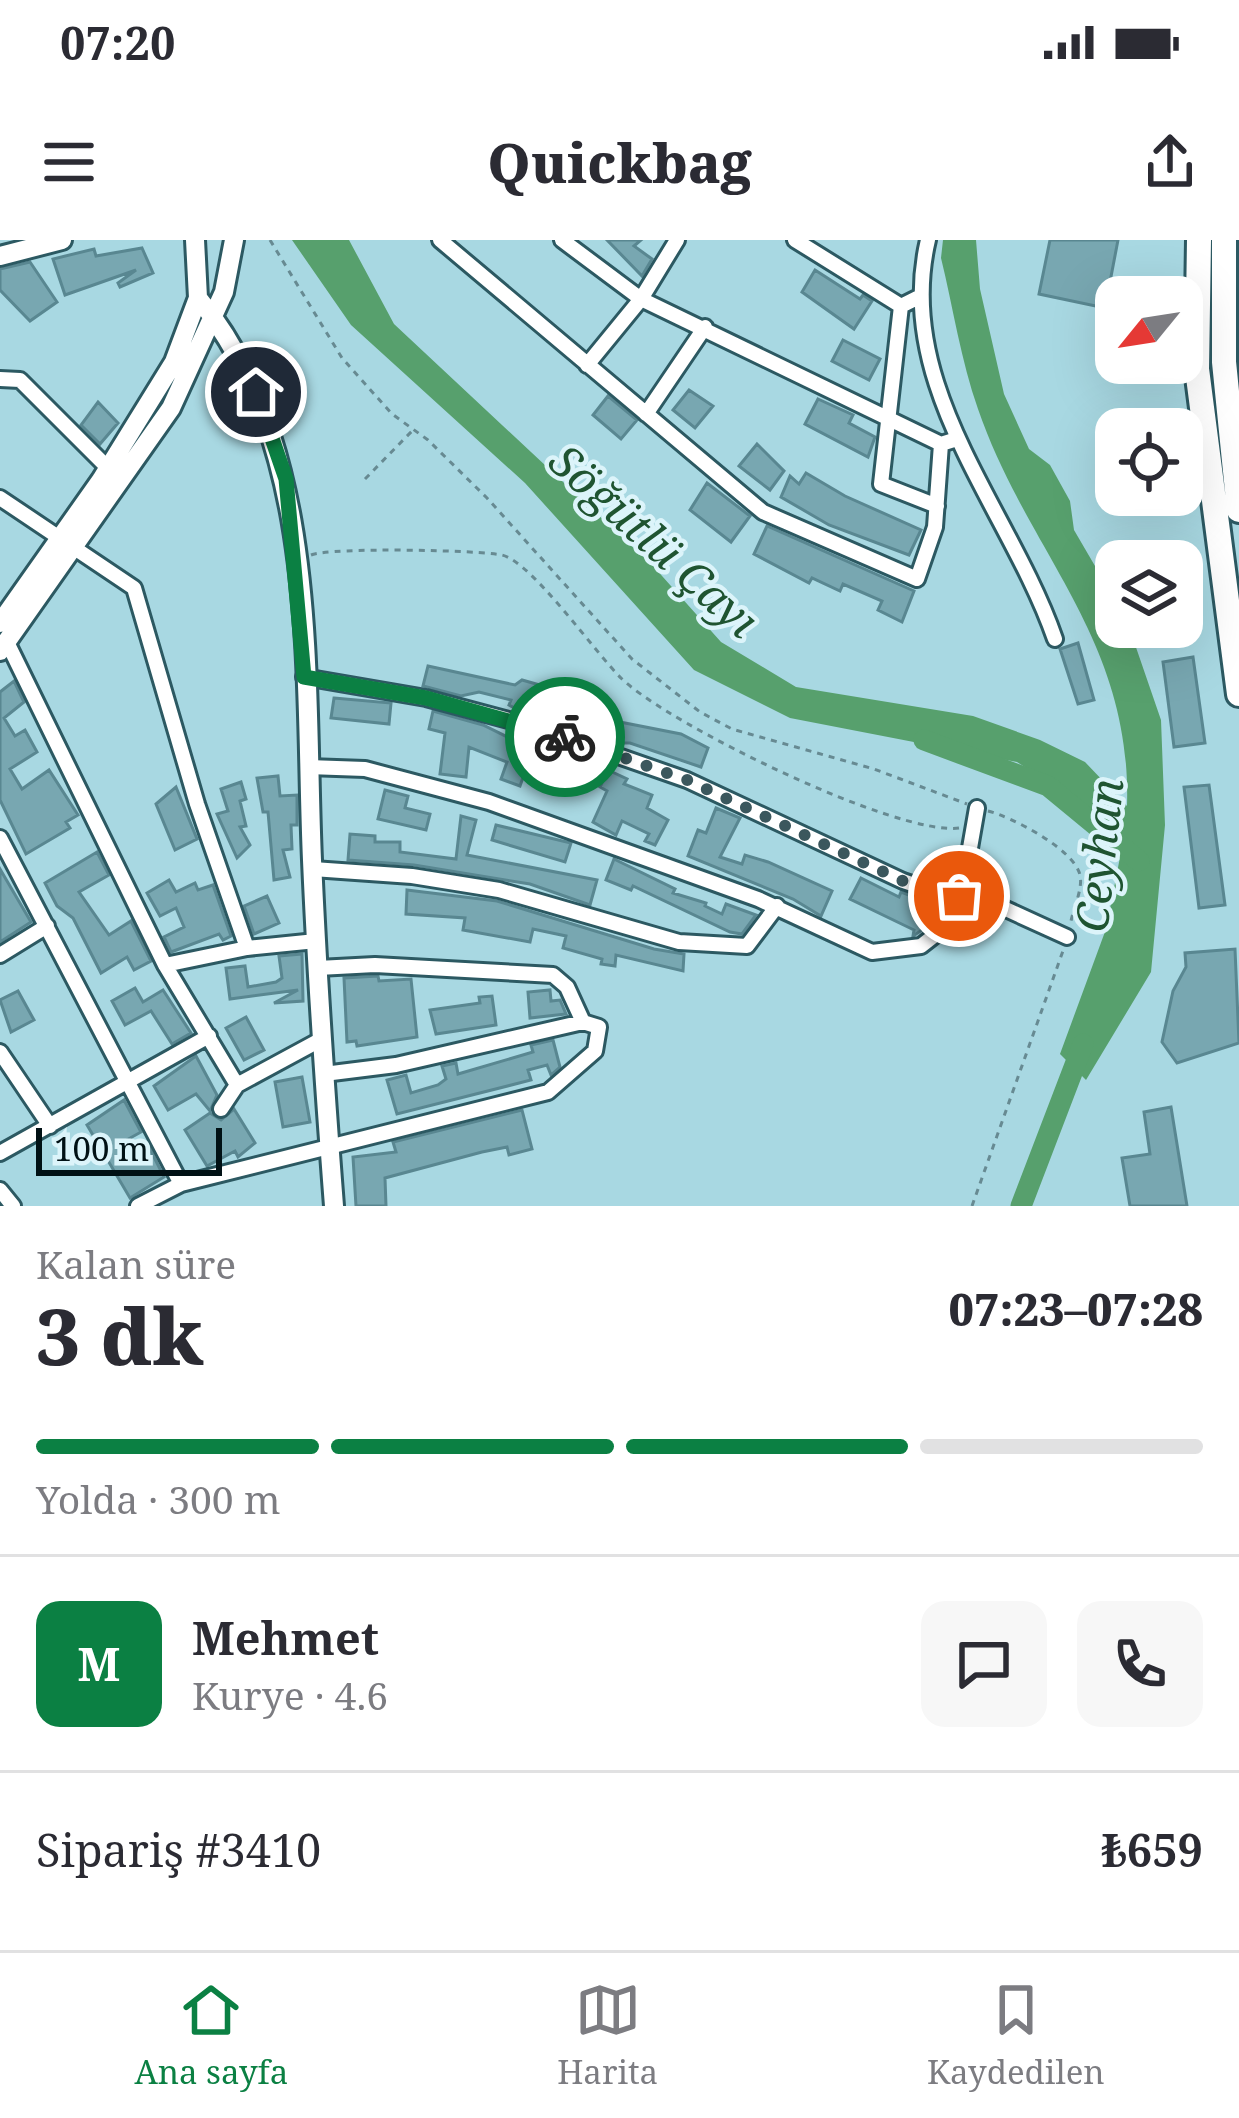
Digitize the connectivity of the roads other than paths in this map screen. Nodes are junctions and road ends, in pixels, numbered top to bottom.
1 (62, 240) edge
2 (195, 240) edge
3 (234, 240) edge
4 (440, 240) edge
5 (562, 240) edge
6 (677, 240) edge
7 (795, 240) edge
8 (928, 240) edge
9 (1199, 240) edge
10 (1224, 240) edge
11 (0, 256) edge
12 (921, 296) junction
13 (198, 298) junction
14 (641, 299) junction
15 (901, 306) junction
16 (214, 317) junction
17 (705, 327) junction
18 (587, 365) junction
19 (0, 379) edge
20 (646, 414) junction
21 (888, 421) junction
22 (957, 439) junction
23 (941, 444) junction
24 (108, 468) junction
25 (0, 498) edge
26 (937, 506) junction
27 (1239, 510) edge
28 (66, 543) junction
29 (1055, 638) dead end
30 (2, 639) edge
31 (304, 677) junction
32 (1239, 694) edge
33 (308, 767) junction
34 (977, 808) road end
35 (0, 838) edge
36 (313, 868) junction
37 (959, 896) junction
38 (777, 906) junction
39 (47, 926) junction
40 (1067, 937) road end
41 (316, 941) junction
42 (247, 948) junction
43 (0, 955) edge
44 (165, 965) junction
45 (318, 968) junction
46 (583, 1022) junction
47 (209, 1036) junction
48 (322, 1040) junction
49 (0, 1052) edge
50 (324, 1075) junction
51 (129, 1081) junction
52 (237, 1084) junction
53 (221, 1109) dead end
54 (50, 1126) junction
55 (330, 1147) junction
56 (0, 1153) edge
57 (181, 1184) junction
58 (0, 1190) edge
59 (13, 1206) edge
60 (137, 1206) edge
61 (334, 1206) edge

1 - 11 street
2 - 13 street
3 - 16 street
4 - 18 street
5 - 14 street
6 - 14 street
7 - 15 street
8 - 12 street
9 - 32 highway
10 - 27 highway
12 - 15 street
12 - 22 street
13 - 16 street
13 - 24 street
14 - 17 street
14 - 18 street
15 - 21 street
16 - 28 street
16 - 31 street
17 - 20 street
17 - 21 street
18 - 20 street
19 - 24 street
20 - 26 street
21 - 23 street
21 - 26 street
22 - 23 street
22 - 29 street
23 - 26 street
24 - 28 street
25 - 28 street
28 - 30 street
28 - 42 street
30 - 44 street
31 - 33 street
31 - 37 street
33 - 36 street
33 - 38 street
34 - 37 street
35 - 39 street
36 - 38 street
36 - 41 street
37 - 38 street
37 - 40 street
39 - 43 street
39 - 51 street
41 - 42 street
41 - 45 street
42 - 44 street
44 - 47 street
45 - 46 street
45 - 48 street
46 - 50 street
46 - 55 street
47 - 51 street
47 - 52 street
48 - 50 street
48 - 52 street
49 - 54 street
50 - 55 street
51 - 54 street
51 - 57 street
52 - 53 street
54 - 56 street
55 - 57 street
55 - 61 street
57 - 60 street
58 - 59 street

